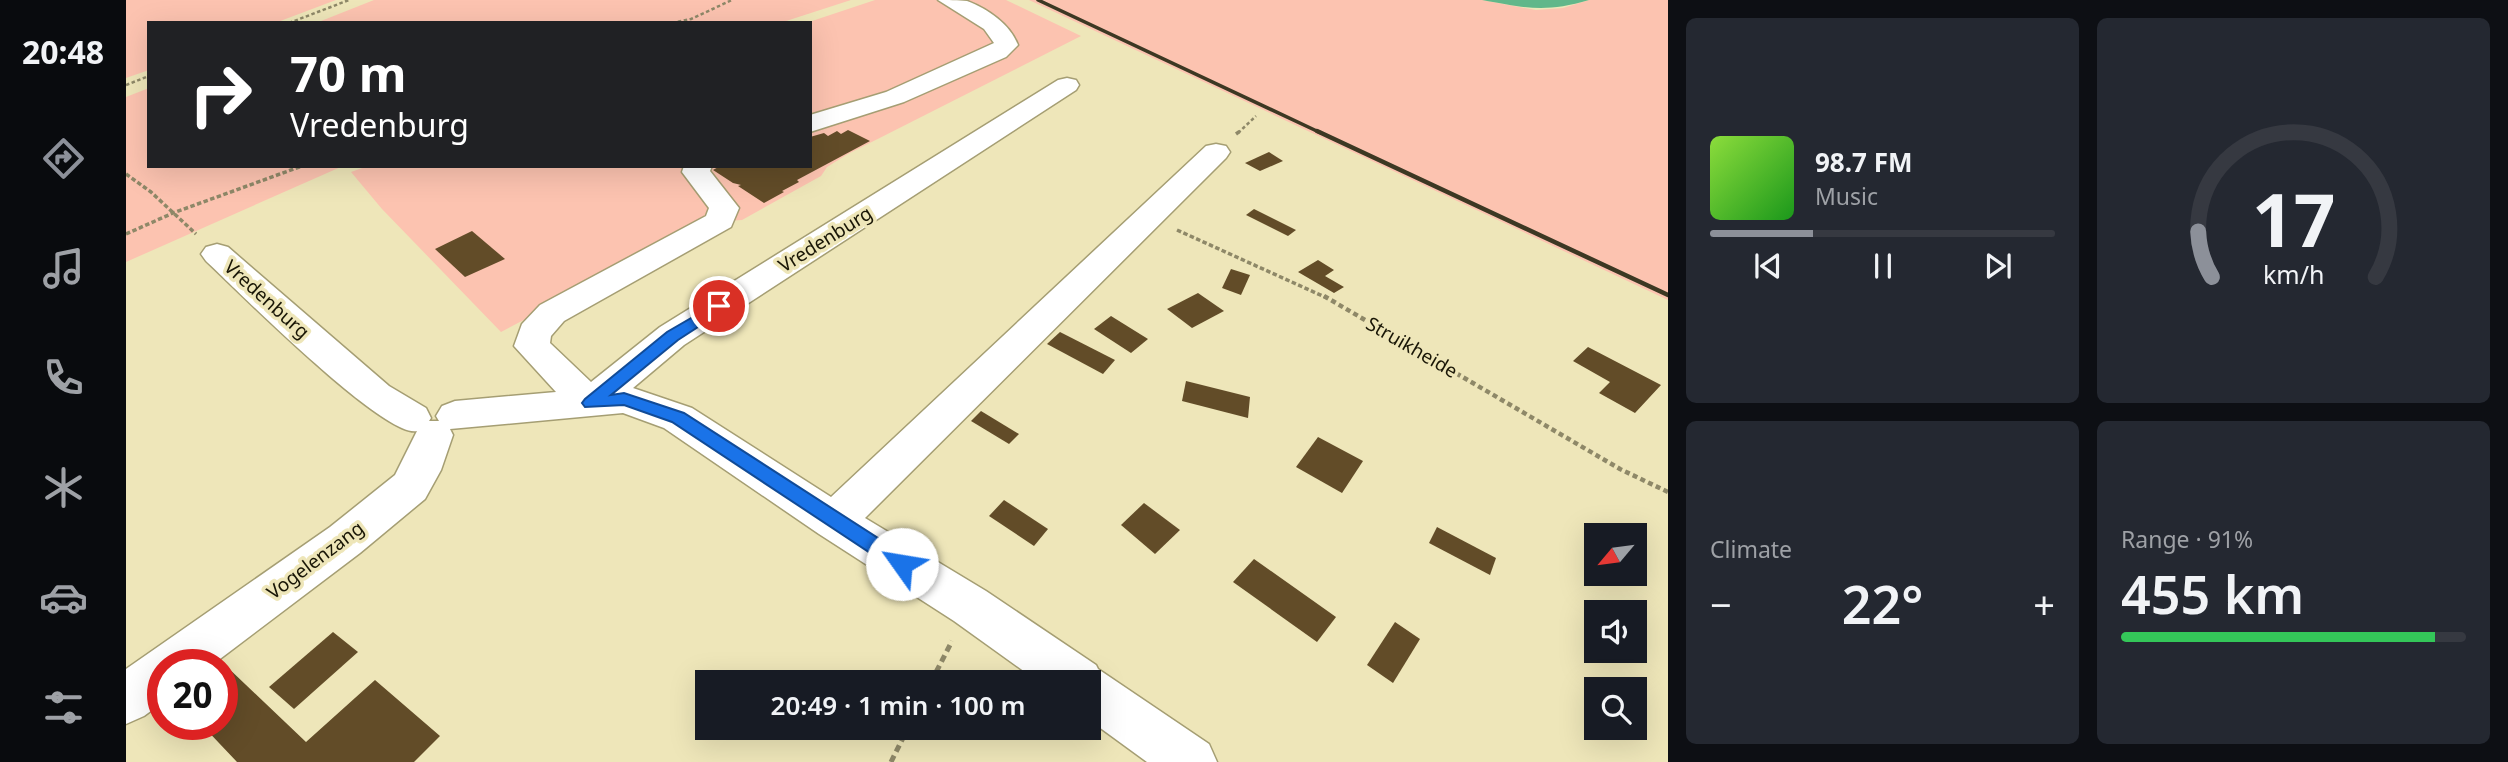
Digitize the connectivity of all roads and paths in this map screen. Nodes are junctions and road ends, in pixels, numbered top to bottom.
1 (349, 0) edge
2 (732, 0) edge
3 (949, 0) edge
4 (294, 21) edge
5 (682, 21) edge
6 (147, 77) edge
7 (126, 85) edge
8 (1067, 85) dead end
9 (812, 123) edge
10 (1216, 152) dead end
11 (297, 168) edge
12 (697, 168) edge
13 (126, 174) edge
14 (173, 214) junction
15 (1148, 217) junction
16 (126, 234) edge
17 (217, 254) joint
18 (590, 403) junction
19 (433, 423) junction
20 (1668, 492) edge
21 (834, 522) junction
22 (195, 649) edge
23 (1062, 670) edge
24 (147, 684) edge
25 (126, 699) edge
26 (1101, 699) edge
27 (902, 740) edge
28 (891, 762) edge
29 (1191, 762) edge

1 - 4 path
2 - 5 path
3 - 9 lane
6 - 7 path
8 - 18 lane, Vredenburg
10 - 15 lane
11 - 14 path
12 - 18 lane
13 - 14 path, Vredenburg
14 - 16 path
14 - 17 path, Vredenburg
15 - 20 path, Struikheide
15 - 21 lane
17 - 19 lane, Vredenburg
18 - 19 lane
18 - 21 lane
19 - 22 lane, Vogelenzang
21 - 23 lane
24 - 25 lane
26 - 29 lane
27 - 28 path

